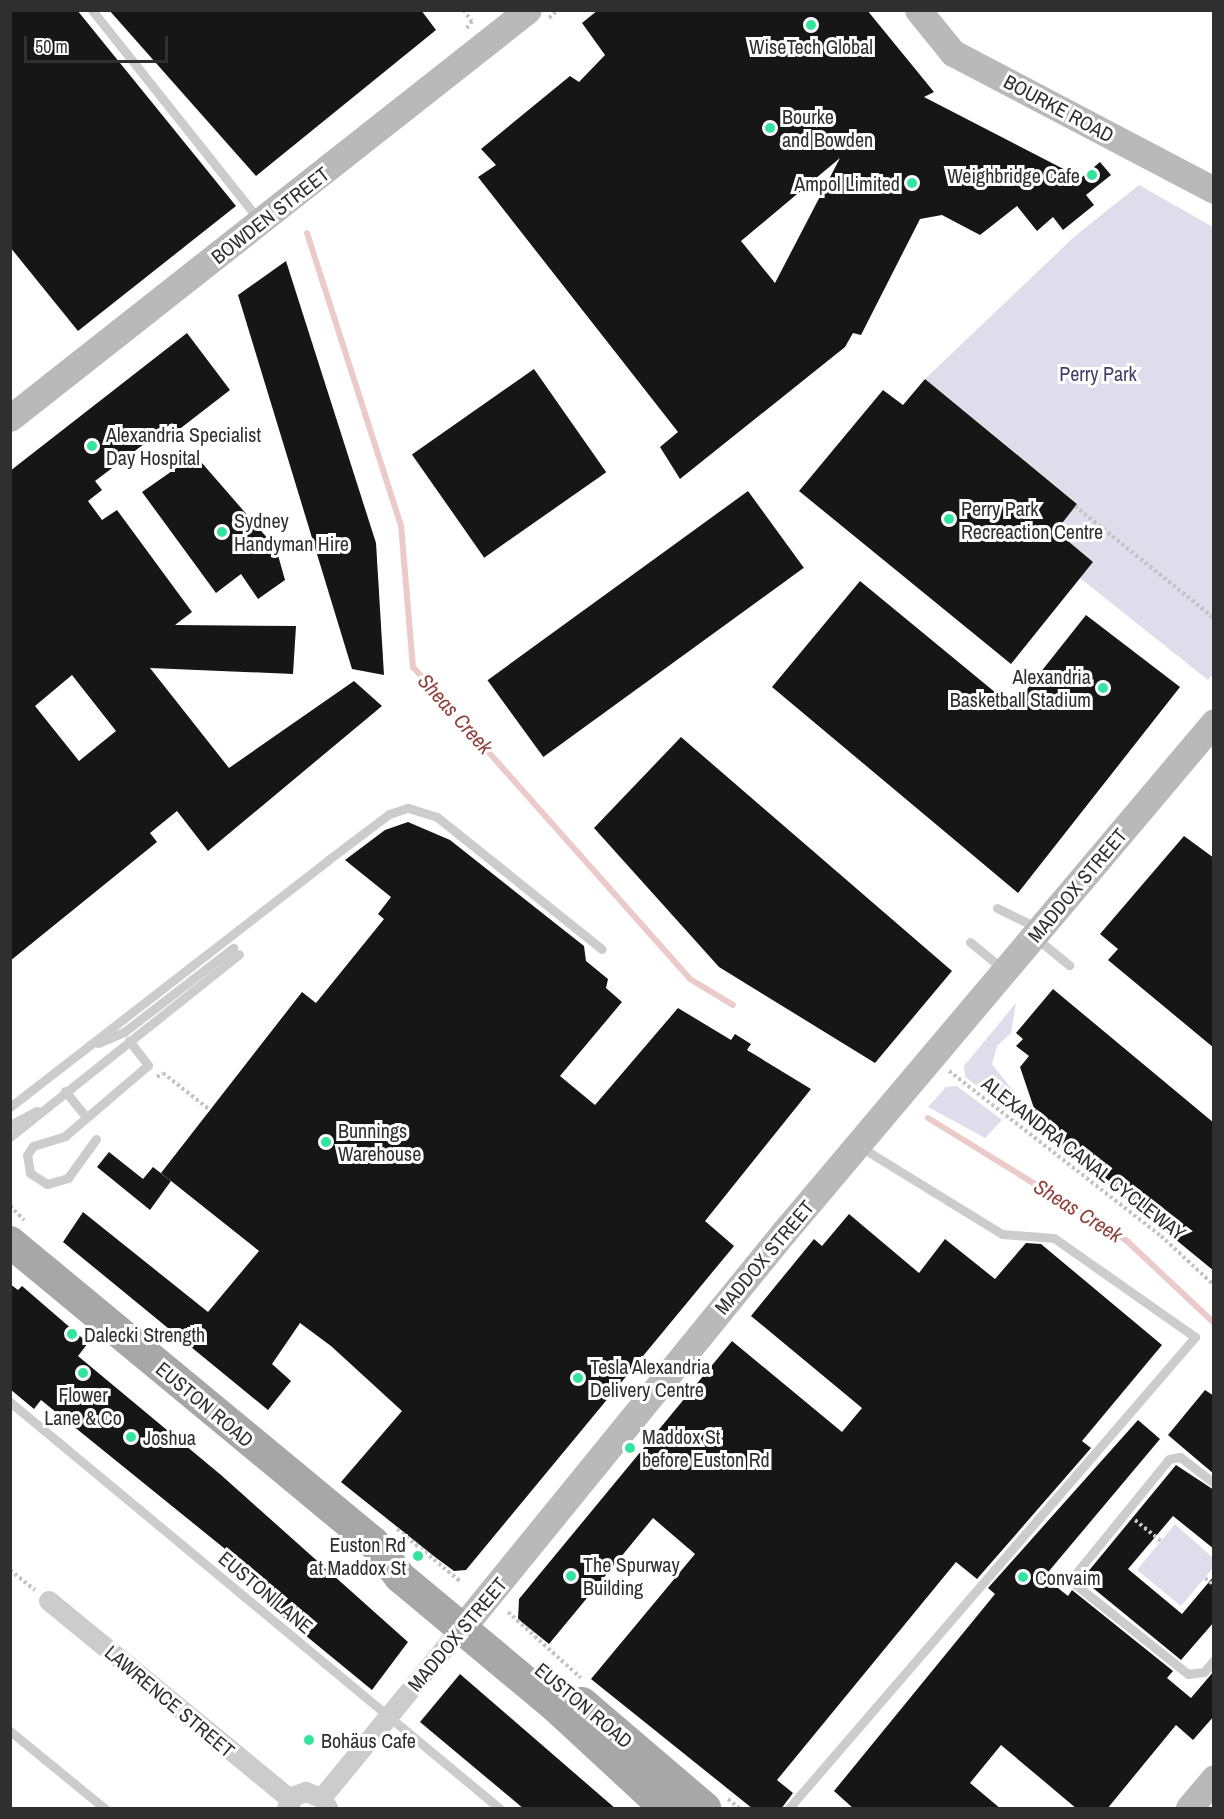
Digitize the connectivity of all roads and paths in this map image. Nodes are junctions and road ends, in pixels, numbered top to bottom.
1 (92, 10) edge
2 (918, 10) edge
3 (513, 15) edge
4 (1214, 190) edge
5 (262, 223) junction
6 (10, 418) edge
7 (1075, 506) dead end
8 (1214, 618) edge
9 (1214, 722) edge
10 (997, 908) dead end
11 (1036, 933) junction
12 (970, 942) dead end
13 (602, 949) dead end
14 (1069, 965) dead end
15 (1005, 970) junction
16 (129, 1041) junction
17 (85, 1048) junction
18 (933, 1060) junction
19 (65, 1091) junction
20 (10, 1107) edge
21 (44, 1108) junction
22 (86, 1117) junction
23 (10, 1125) edge
24 (10, 1137) edge
25 (96, 1139) dead end
26 (859, 1146) junction
27 (10, 1242) edge
28 (1214, 1285) edge
29 (10, 1402) edge
30 (1214, 1483) edge
31 (1125, 1512) junction
32 (1161, 1541) dead end
33 (10, 1569) edge
34 (1205, 1578) dead end
35 (1214, 1585) edge
36 (49, 1601) joint
37 (468, 1621) junction
38 (1214, 1660) edge
39 (388, 1718) junction
40 (10, 1731) edge
41 (1214, 1778) edge
42 (325, 1803) edge
43 (289, 1804) edge
44 (104, 1809) edge
45 (499, 1809) edge
46 (665, 1809) edge
47 (705, 1809) edge
48 (789, 1809) edge
49 (1189, 1809) edge

1 - 5 lane
2 - 4 street, BOURKE ROAD
3 - 5 street, BOWDEN STREET
5 - 6 street, BOWDEN STREET
7 - 8 path
9 - 11 street, MADDOX STREET
10 - 11 lane
11 - 14 lane
11 - 15 street, MADDOX STREET
12 - 15 lane
13 - 17 lane
15 - 18 street, MADDOX STREET
16 - 17 lane
16 - 19 lane
16 - 22 lane
17 - 20 lane
18 - 26 street, MADDOX STREET
18 - 28 path, ALEXANDRA CANAL CYCLEWAY
19 - 21 lane
19 - 22 lane
21 - 23 lane
21 - 24 lane
22 - 25 lane
26 - 37 street, MADDOX STREET
26 - 48 lane
27 - 37 main road, EUSTON ROAD
29 - 39 lane, EUSTON LANE
30 - 31 lane
31 - 32 path
31 - 38 lane
33 - 36 path
34 - 35 path
36 - 43 street, LAWRENCE STREET
37 - 39 street, MADDOX STREET
37 - 46 main road, EUSTON ROAD
37 - 47 main road, EUSTON ROAD
39 - 42 street, MADDOX STREET
39 - 45 lane, EUSTON LANE
40 - 44 lane
41 - 49 street
42 - 43 street

